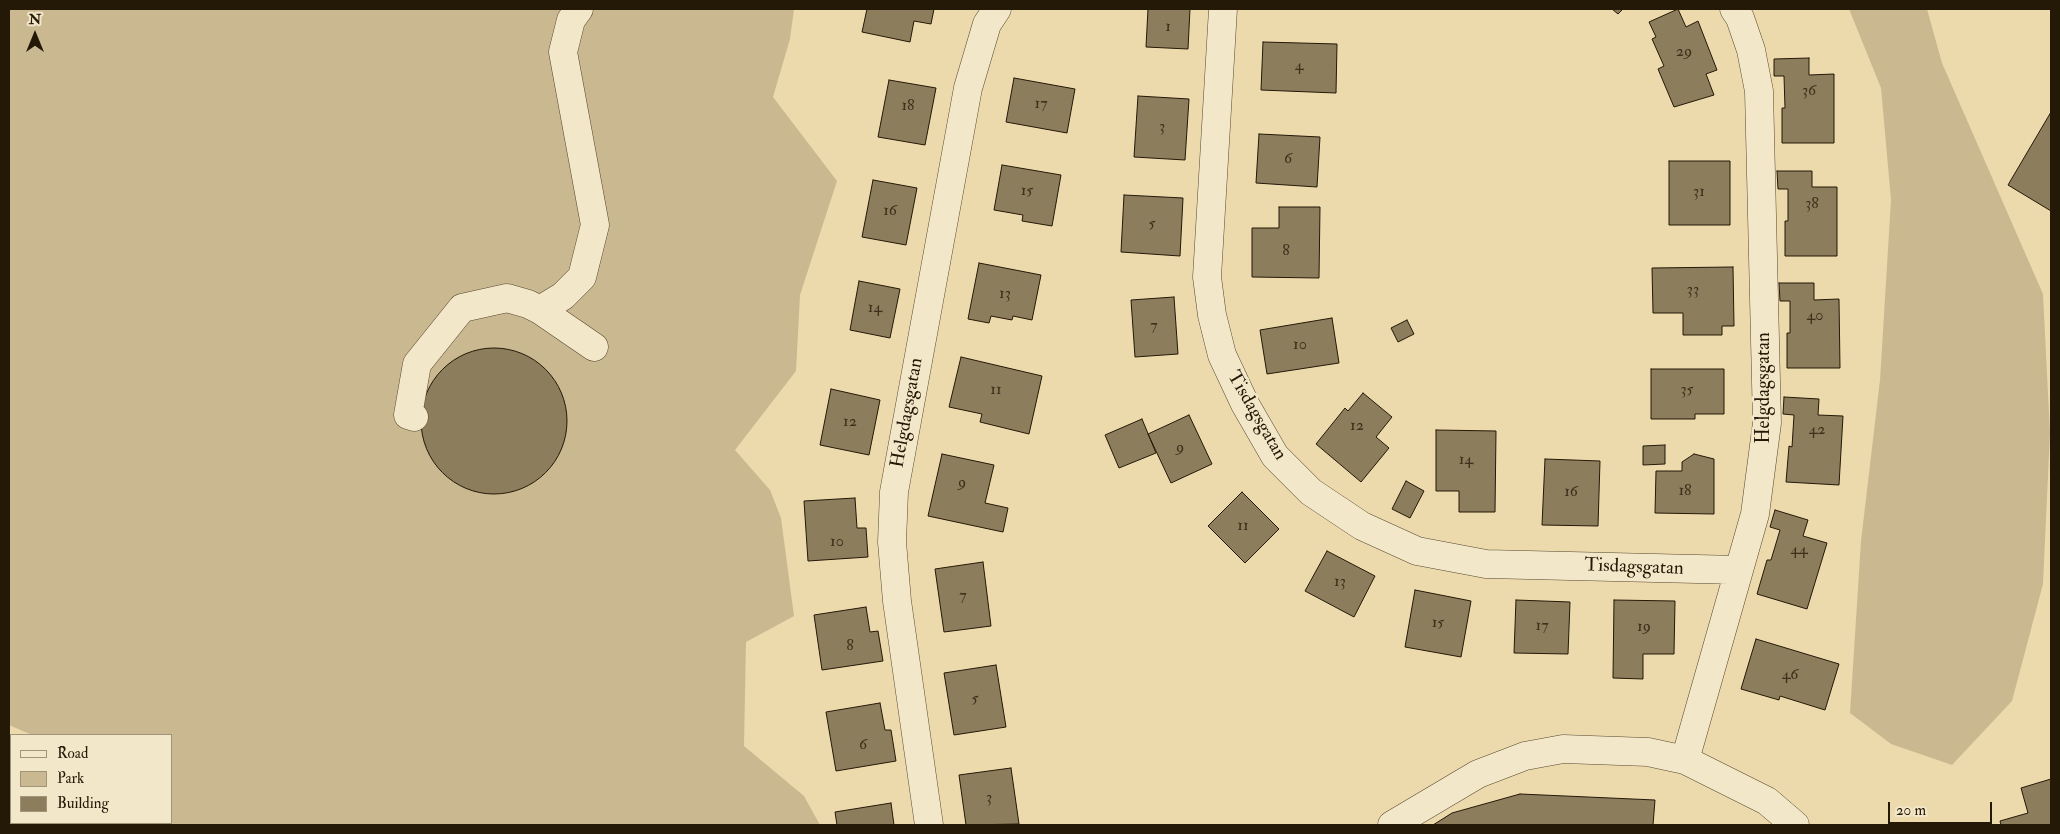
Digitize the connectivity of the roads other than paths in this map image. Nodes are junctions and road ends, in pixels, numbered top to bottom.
1 (579, 9) edge
2 (997, 9) edge
3 (1224, 9) edge
4 (1734, 9) edge
5 (540, 310) junction
6 (594, 347) dead end
7 (414, 417) dead end
8 (1738, 570) junction
9 (1685, 760) junction
10 (929, 825) edge
11 (1392, 825) edge
12 (1795, 825) edge

1 - 5 street
2 - 10 street, Helgdagsgatan
3 - 8 street, Tisdagsgatan
4 - 8 street, Helgdagsgatan
5 - 6 street
5 - 7 street
8 - 9 street, Helgdagsgatan
9 - 11 street
9 - 12 street

